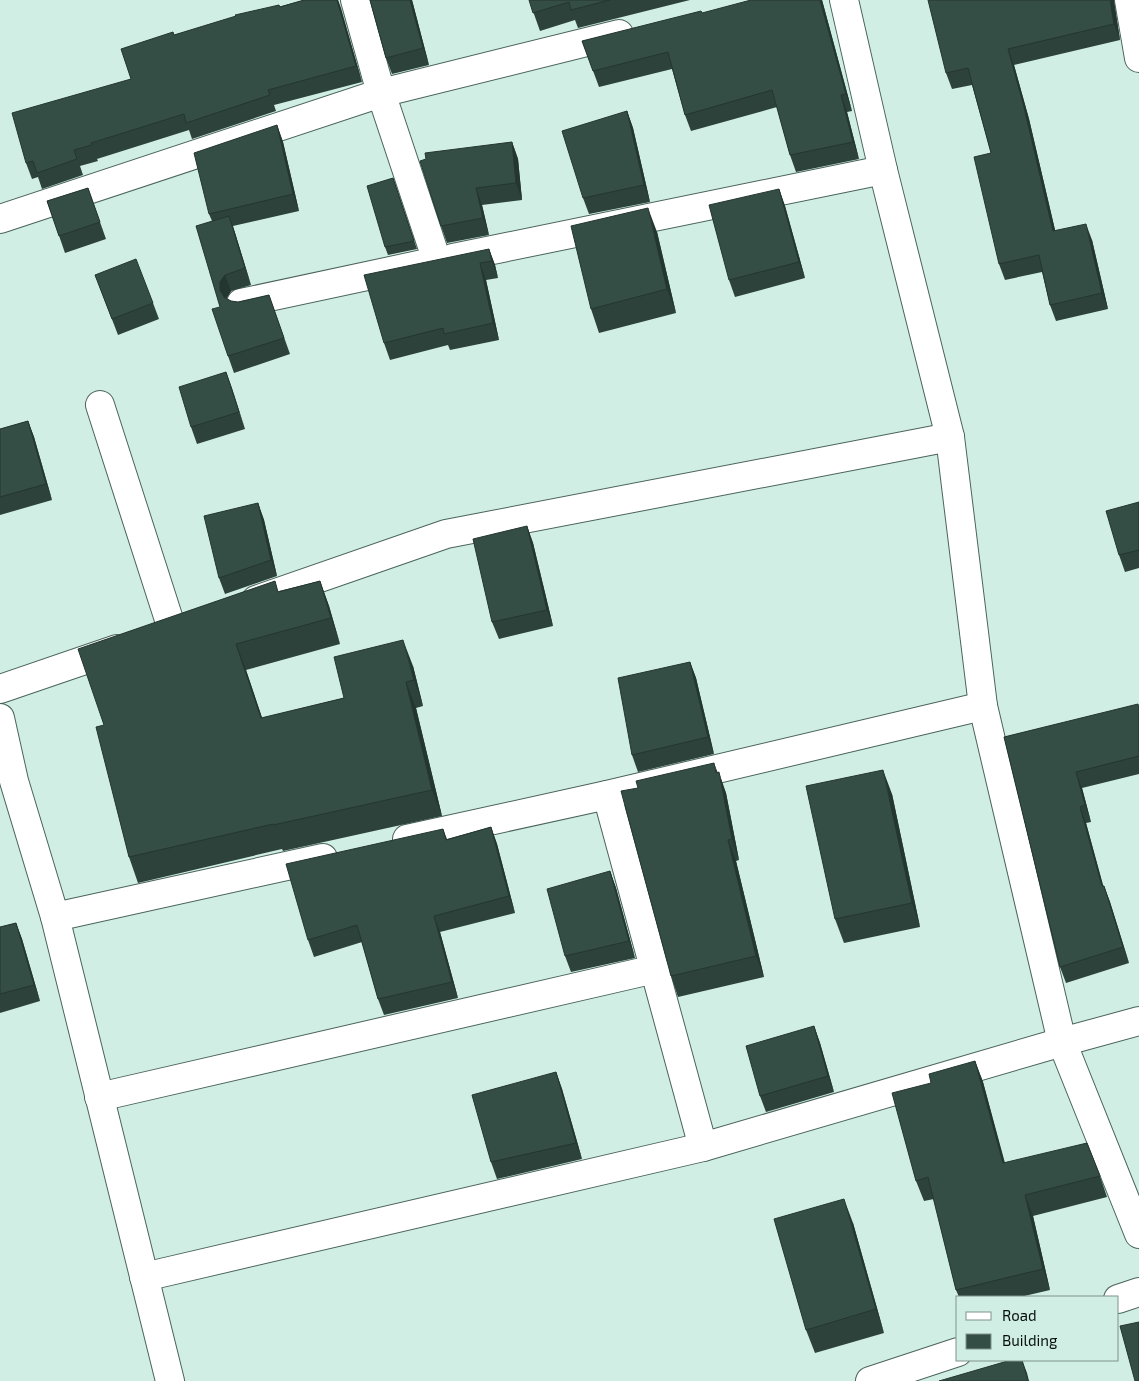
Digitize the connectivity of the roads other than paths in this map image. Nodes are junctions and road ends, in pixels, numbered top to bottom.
1 (355, 0) edge
2 (844, 0) edge
3 (1129, 0) edge
4 (640, 29) edge
5 (1139, 58) edge
6 (381, 93) junction
7 (883, 170) junction
8 (0, 219) edge
9 (437, 261) junction
10 (241, 303) edge
11 (100, 405) dead end
12 (950, 437) junction
13 (229, 610) edge
14 (0, 689) edge
15 (983, 706) junction
16 (0, 718) edge
17 (7, 784) edge
18 (607, 796) junction
19 (384, 844) edge
20 (345, 853) edge
21 (55, 916) junction
22 (655, 969) junction
23 (1139, 1021) edge
24 (1062, 1042) junction
25 (99, 1097) junction
26 (703, 1147) junction
27 (1139, 1234) edge
28 (144, 1277) junction
29 (1139, 1292) edge
30 (1119, 1299) edge
31 (956, 1353) edge
32 (906, 1375) edge
33 (170, 1381) edge
34 (870, 1381) edge

1 - 6 street
2 - 7 street
3 - 5 street
4 - 6 street
6 - 8 street
6 - 9 street
7 - 9 street
7 - 12 street
9 - 10 street
11 - 14 street
12 - 13 street
12 - 15 street
15 - 18 street
15 - 24 street
16 - 17 street
17 - 21 street
18 - 19 street
18 - 22 street
20 - 21 street
21 - 25 street
22 - 25 street
22 - 26 street
23 - 24 street
24 - 26 street
24 - 27 street
25 - 28 street
26 - 28 street
28 - 33 street
29 - 30 street
31 - 32 street
32 - 34 street

